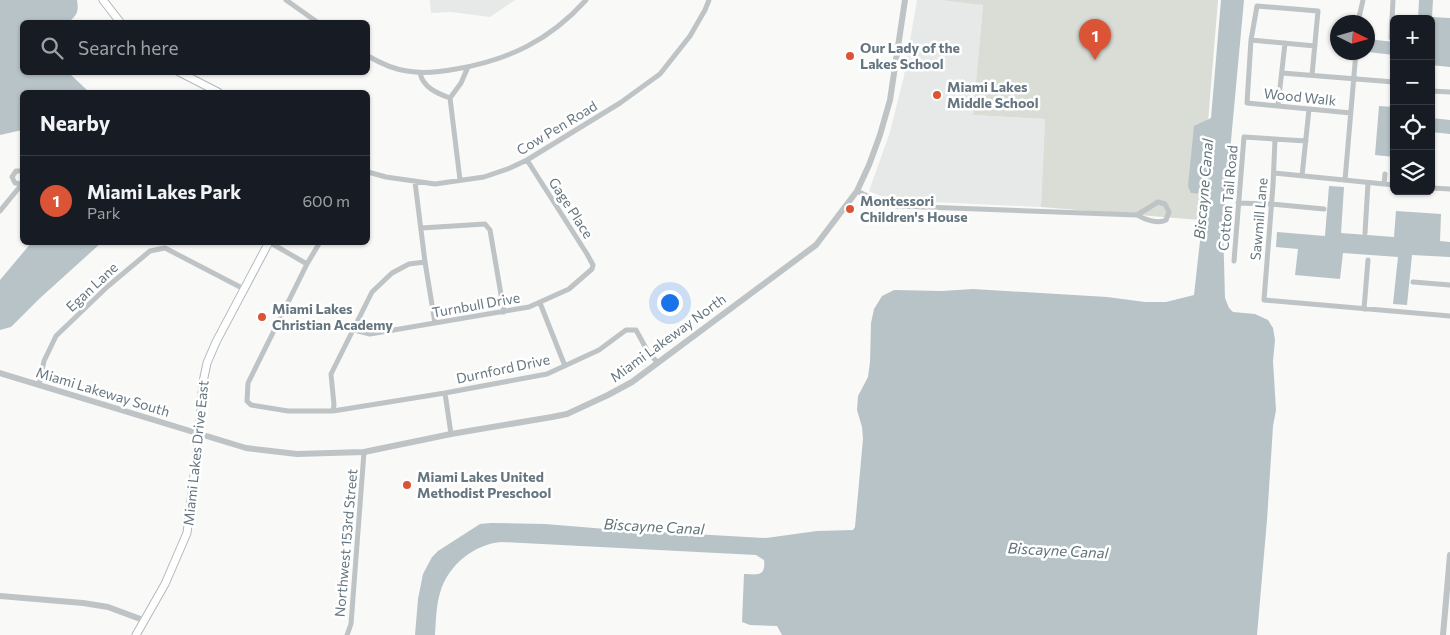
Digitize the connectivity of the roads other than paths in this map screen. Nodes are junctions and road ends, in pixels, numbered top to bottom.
1 (103, 0) edge
2 (286, 0) edge
3 (586, 0) edge
4 (709, 0) edge
5 (905, 0) edge
6 (1363, 0) edge
7 (1393, 0) edge
8 (1360, 15) edge
9 (1392, 15) edge
10 (118, 20) edge
11 (314, 20) edge
12 (1251, 40) junction
13 (1285, 43) junction
14 (1315, 46) junction
15 (370, 57) edge
16 (1355, 60) edge
17 (468, 67) junction
18 (420, 73) junction
19 (1282, 73) junction
20 (186, 75) edge
21 (1312, 75) junction
22 (1354, 78) junction
23 (1390, 82) edge
24 (214, 90) edge
25 (1435, 90) edge
26 (1450, 92) edge
27 (450, 98) junction
28 (1278, 106) junction
29 (1309, 109) junction
30 (1351, 113) junction
31 (1275, 139) junction
32 (1306, 141) junction
33 (527, 160) junction
34 (20, 171) edge
35 (370, 172) edge
36 (1274, 173) junction
37 (1385, 174) dead end
38 (1302, 176) junction
39 (460, 180) junction
40 (1345, 180) junction
41 (416, 182) junction
42 (1368, 183) junction
43 (20, 184) edge
44 (1384, 184) junction
45 (1390, 185) edge
46 (20, 186) edge
47 (1435, 188) edge
48 (1450, 189) edge
49 (857, 191) junction
50 (1238, 203) junction
51 (1271, 204) junction
52 (1324, 209) dead end
53 (0, 211) edge
54 (1137, 215) junction
55 (421, 228) junction
56 (1365, 233) dead end
57 (267, 245) edge
58 (274, 245) edge
59 (318, 245) edge
60 (1368, 260) dead end
61 (425, 262) junction
62 (1234, 262) dead end
63 (307, 264) junction
64 (592, 269) joint
65 (1412, 282) dead end
66 (1450, 285) edge
67 (244, 289) junction
68 (540, 303) junction
69 (1364, 309) junction
70 (504, 312) junction
71 (1450, 316) edge
72 (436, 323) junction
73 (354, 330) junction
74 (658, 363) junction
75 (565, 366) junction
76 (0, 374) edge
77 (39, 384) junction
78 (445, 393) junction
79 (333, 411) junction
80 (451, 434) junction
81 (199, 435) junction
82 (364, 452) junction
83 (1450, 555) edge
84 (0, 596) edge
85 (143, 620) junction
86 (136, 635) edge
87 (347, 635) edge
88 (1443, 635) edge

1 - 10 main road
2 - 11 street
3 - 17 street
4 - 33 street, Cow Pen Road
5 - 49 street, Miami Lakeway North
6 - 8 street
7 - 9 street
12 - 13 street
12 - 14 street
12 - 28 street, Wood Walk
13 - 14 street
13 - 19 street
14 - 21 street
15 - 18 street
16 - 22 street
17 - 18 street
17 - 27 street
18 - 27 street
19 - 21 street
19 - 28 street
20 - 24 main road
21 - 22 street
22 - 23 street
22 - 30 street
25 - 26 street
27 - 39 street
28 - 29 street, Wood Walk
29 - 30 street, Wood Walk
29 - 32 street
30 - 40 street
31 - 32 street
31 - 36 street, Sawmill Lane
31 - 50 street, Cotton Tail Road
32 - 38 street
33 - 39 street, Cow Pen Road
33 - 64 street, Gage Place
34 - 43 street
35 - 41 street, Cow Pen Road
36 - 38 street
36 - 51 street, Sawmill Lane
37 - 44 street
38 - 40 street
39 - 41 street, Cow Pen Road
40 - 42 street
41 - 55 street
42 - 44 street
42 - 56 street
44 - 45 street
46 - 53 street
47 - 48 street
49 - 54 street
49 - 74 street, Miami Lakeway North
50 - 51 street
50 - 62 street, Cotton Tail Road
51 - 52 street
51 - 69 street, Sawmill Lane
54 - 54 street
55 - 61 street
55 - 70 street
57 - 67 main road, Miami Lakes Drive East
58 - 63 street
59 - 63 street, Durnford Drive
60 - 69 street
61 - 72 street
61 - 73 street
63 - 79 street, Durnford Drive
64 - 68 street, Turnbull Drive
65 - 66 street
67 - 77 street, Egan Lane
67 - 81 main road, Miami Lakes Drive East
68 - 70 street, Turnbull Drive
68 - 75 street
69 - 71 street
70 - 72 street, Turnbull Drive
72 - 73 street, Turnbull Drive
73 - 79 street
74 - 75 street, Durnford Drive
74 - 80 street, Miami Lakeway North
75 - 78 street, Durnford Drive
76 - 77 street, Miami Lakeway South
77 - 81 street, Miami Lakeway South
78 - 79 street, Durnford Drive
78 - 80 street, Durnford Drive
80 - 82 street, Miami Lakeway North
81 - 82 street, Miami Lakeway North
81 - 85 main road, Miami Lakes Drive East
82 - 87 street, Northwest 153rd Street
83 - 88 street
84 - 85 street
85 - 86 main road, Miami Lakes Drive East

